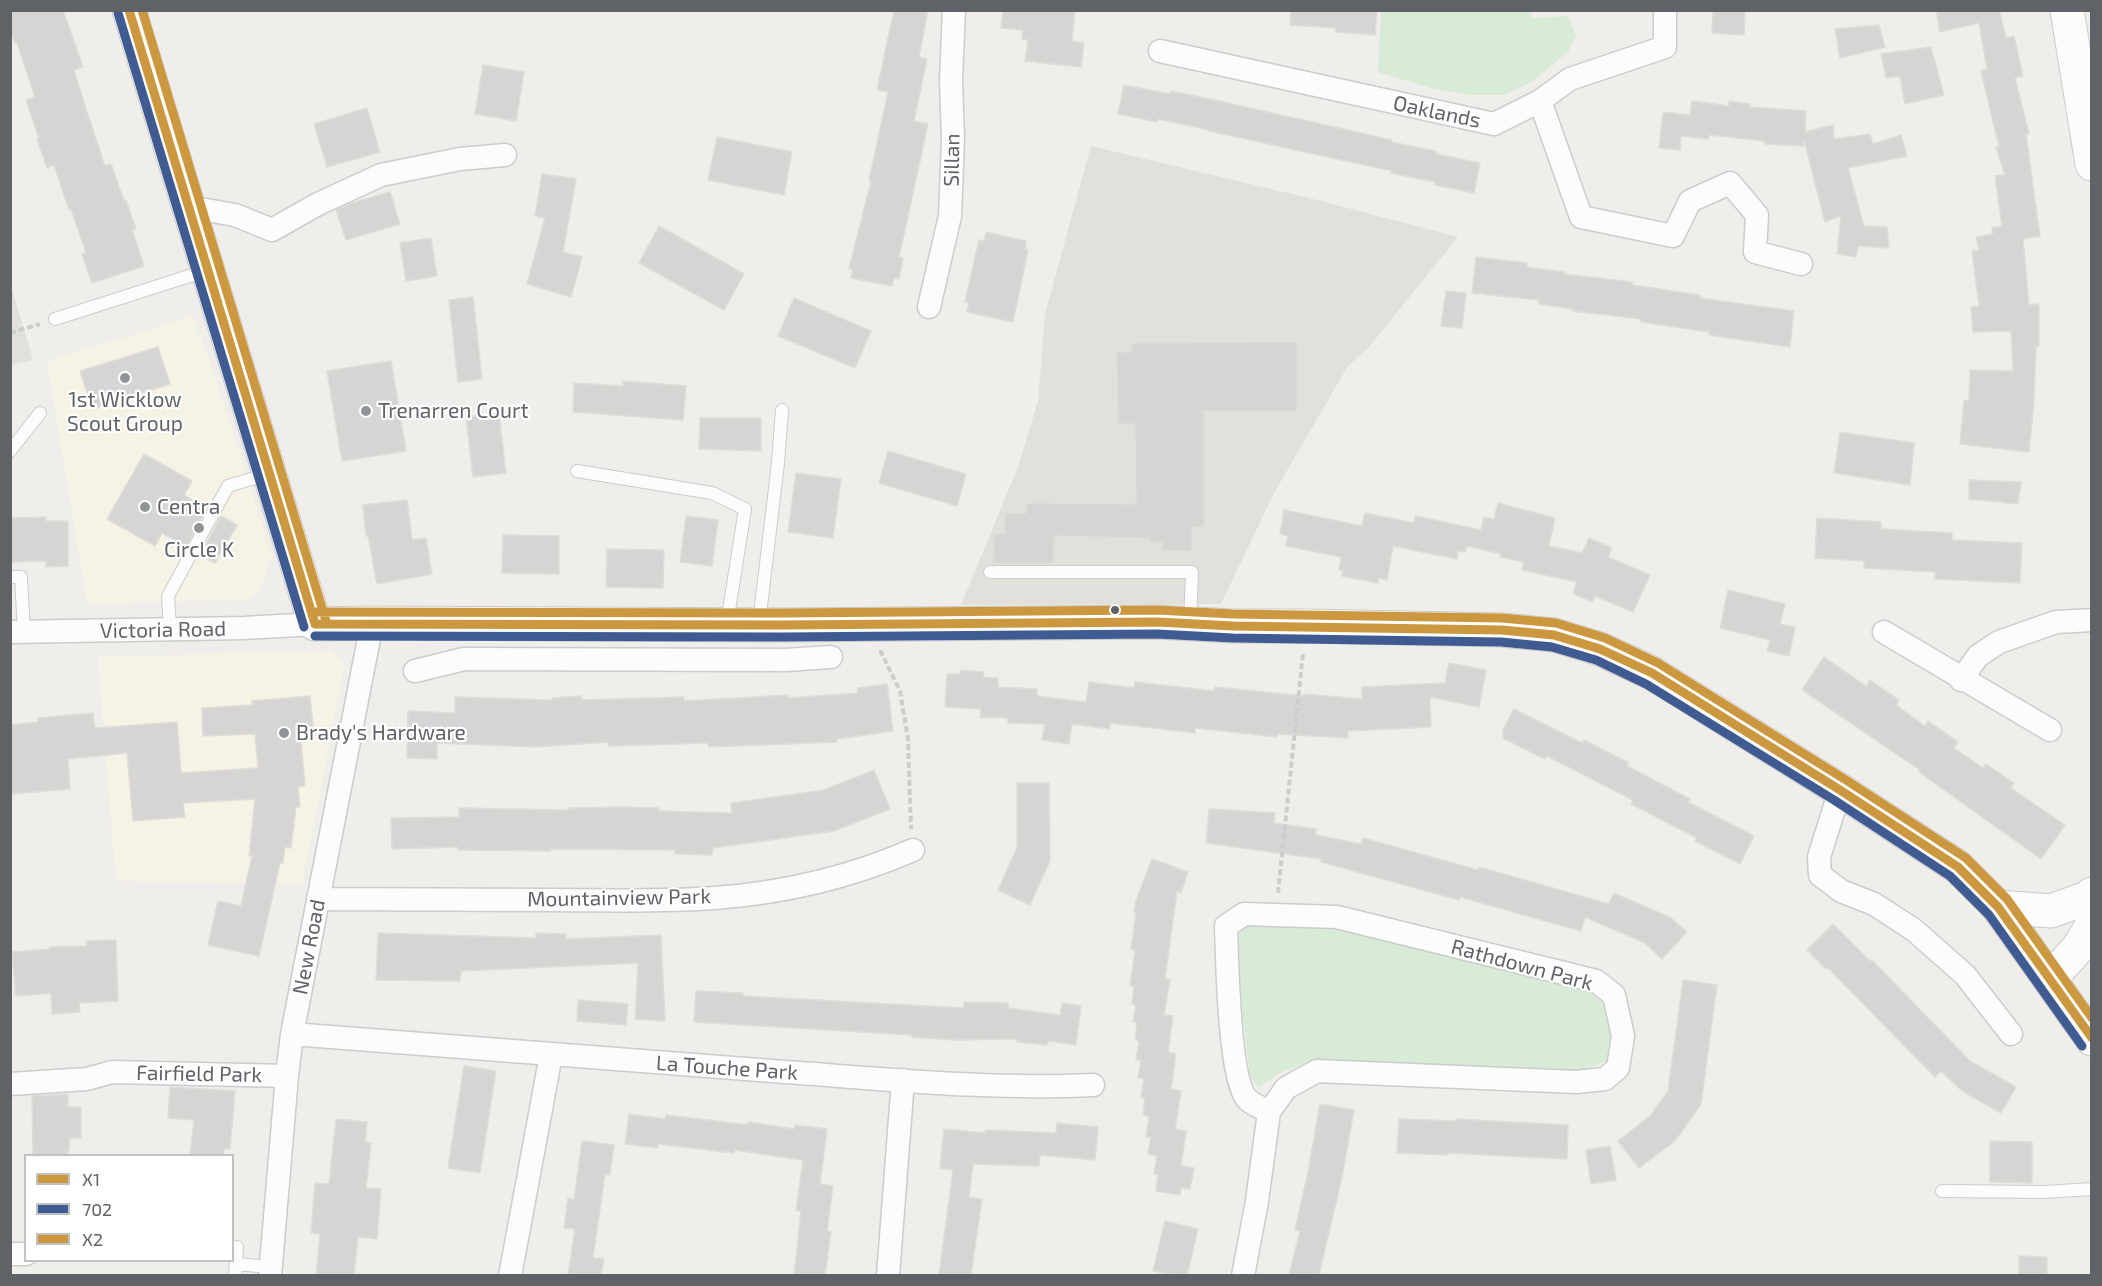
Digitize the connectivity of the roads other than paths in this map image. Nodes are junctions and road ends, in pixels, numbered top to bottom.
1 (129, 10) edge
2 (954, 10) edge
3 (1665, 10) edge
4 (2067, 10) edge
5 (1160, 51) dead end
6 (1540, 101) junction
7 (505, 155) dead end
8 (2091, 164) edge
9 (189, 207) junction
10 (1801, 264) dead end
11 (209, 270) junction
12 (929, 307) dead end
13 (55, 319) road end
14 (782, 410) dead end
15 (40, 413) dead end
16 (10, 452) edge
17 (577, 471) dead end
18 (270, 474) junction
19 (990, 572) dead end
20 (10, 577) edge
21 (2091, 620) edge
22 (372, 623) junction
23 (315, 624) junction
24 (727, 624) junction
25 (1190, 624) junction
26 (770, 625) junction
27 (170, 629) junction
28 (17, 632) edge
29 (1884, 632) dead end
30 (831, 657) dead end
31 (785, 660) junction
32 (415, 671) dead end
33 (1961, 680) junction
34 (2050, 730) dead end
35 (1840, 790) junction
36 (913, 850) road end
37 (2091, 894) edge
38 (318, 899) junction
39 (1998, 907) junction
40 (2091, 925) edge
41 (2050, 979) junction
42 (2011, 1034) dead end
43 (292, 1035) junction
44 (2091, 1040) edge
45 (551, 1055) junction
46 (286, 1076) junction
47 (903, 1080) junction
48 (10, 1084) edge
49 (1093, 1085) dead end
50 (1269, 1112) junction
51 (2091, 1188) edge
52 (1942, 1191) dead end
53 (237, 1247) dead end
54 (236, 1270) edge
55 (270, 1271) edge
56 (510, 1275) edge
57 (888, 1275) edge
58 (1243, 1275) edge

1 - 9 main road
2 - 12 street, Sillan
3 - 6 street, Oaklands
4 - 8 main road
5 - 6 street, Oaklands
6 - 10 street
7 - 9 street
9 - 11 main road
11 - 13 lane
11 - 18 main road
14 - 26 lane
15 - 16 lane
17 - 24 lane
18 - 23 main road
18 - 27 lane
19 - 25 lane
20 - 28 lane
21 - 33 street
22 - 23 main road
22 - 24 main road
22 - 38 street, New Road
23 - 27 street, Victoria Road
24 - 26 main road
25 - 26 main road
25 - 35 main road
26 - 31 street
27 - 28 street, Victoria Road
29 - 33 street
30 - 31 street
31 - 32 street
33 - 34 street
35 - 39 main road
35 - 42 street
36 - 38 street, Mountainview Park
37 - 39 main road
38 - 43 street, New Road
39 - 41 main road
40 - 41 main road
41 - 44 main road
43 - 45 street, La Touche Park
43 - 46 street, New Road
45 - 47 street, La Touche Park
45 - 56 street
46 - 48 street, Fairfield Park
46 - 55 street, New Road
47 - 49 street, La Touche Park
47 - 57 street
50 - 50 street, Rathdown Park
50 - 58 street, Rathdown Park
51 - 52 lane
53 - 54 lane
54 - 55 lane

